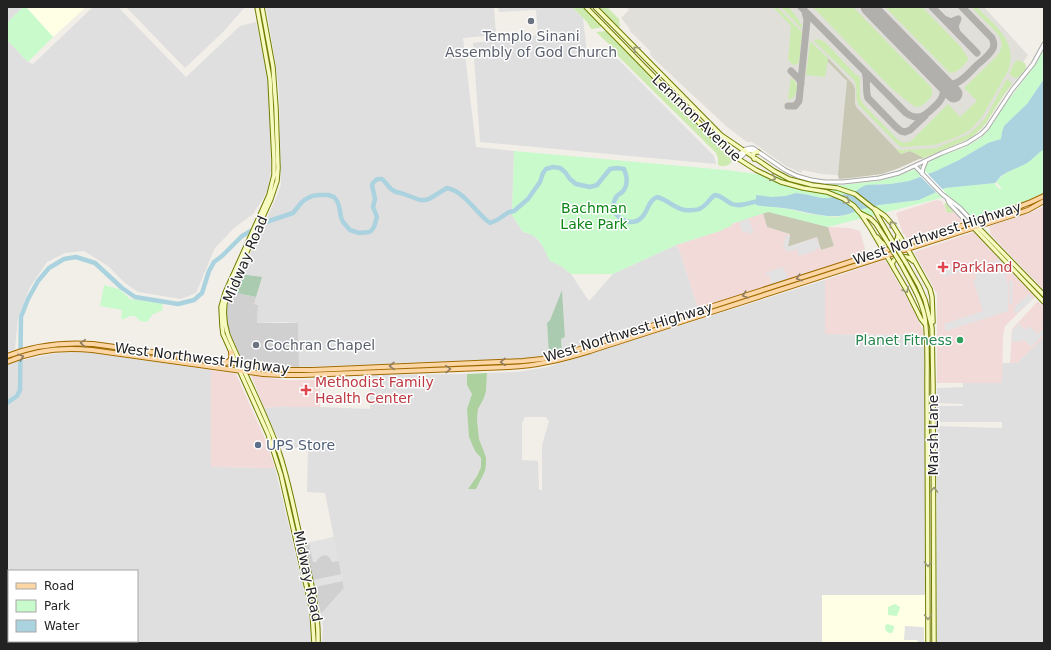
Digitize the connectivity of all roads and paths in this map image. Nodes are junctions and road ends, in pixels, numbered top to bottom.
1 (257, 7) edge
2 (262, 7) edge
3 (586, 7) edge
4 (595, 7) edge
5 (1044, 44) edge
6 (648, 62) junction
7 (643, 66) junction
8 (272, 78) junction
9 (744, 152) junction
10 (758, 152) junction
11 (737, 158) junction
12 (754, 159) junction
13 (926, 161) junction
14 (915, 166) junction
15 (922, 174) junction
16 (1044, 196) edge
17 (1044, 201) edge
18 (1032, 205) junction
19 (873, 208) junction
20 (860, 212) junction
21 (971, 223) junction
22 (975, 227) junction
23 (898, 234) junction
24 (874, 235) junction
25 (890, 237) joint
26 (885, 238) joint
27 (904, 245) junction
28 (907, 250) junction
29 (883, 251) junction
30 (1000, 253) junction
31 (886, 256) junction
32 (849, 262) junction
33 (851, 267) junction
34 (917, 267) junction
35 (238, 268) junction
36 (893, 268) junction
37 (767, 288) junction
38 (769, 294) junction
39 (1044, 295) edge
40 (724, 302) junction
41 (1044, 302) edge
42 (695, 312) junction
43 (710, 312) junction
44 (696, 317) junction
45 (925, 325) junction
46 (224, 326) junction
47 (644, 328) junction
48 (932, 328) junction
49 (645, 333) junction
50 (602, 341) junction
51 (604, 347) junction
52 (122, 348) junction
53 (231, 352) junction
54 (928, 353) junction
55 (932, 353) junction
56 (118, 354) junction
57 (123, 354) junction
58 (564, 354) junction
59 (7, 356) edge
60 (565, 359) junction
61 (8, 361) edge
62 (523, 361) junction
63 (225, 363) junction
64 (473, 363) junction
65 (239, 365) junction
66 (524, 366) junction
67 (473, 368) junction
68 (325, 369) junction
69 (239, 370) junction
70 (312, 370) junction
71 (244, 371) junction
72 (325, 374) junction
73 (296, 376) junction
74 (261, 406) junction
75 (256, 408) junction
76 (272, 432) junction
77 (268, 434) junction
78 (927, 471) junction
79 (934, 471) junction
80 (927, 510) junction
81 (934, 510) junction
82 (314, 643) edge
83 (318, 643) edge
84 (928, 643) edge
85 (934, 643) edge

1 - 8 main road
2 - 8 main road
3 - 7 main road, Lemmon Avenue
6 -> 4 main road, Lemmon Avenue
5 - 13 street
6 - 7 main road
6 - 9 main road, Lemmon Avenue
7 - 11 main road, Lemmon Avenue
8 - 35 main road, Midway Road
8 - 35 main road, Midway Road
9 - 10 street
9 - 11 street
9 - 12 main road, Lemmon Avenue
10 - 12 main road
10 - 14 street
11 -> 20 main road, Lemmon Avenue
12 - 19 main road, Lemmon Avenue
13 - 14 street
13 - 15 street
14 - 15 street
15 - 21 street
16 - 18 main road, West Northwest Highway
17 - 18 main road, West Northwest Highway
18 - 21 main road, West Northwest Highway
18 - 22 main road, West Northwest Highway
23 -> 19 main road
19 - 25 main road, Lemmon Avenue
20 - 24 main road
20 - 26 main road, Lemmon Avenue
21 - 22 main road
21 - 27 main road, West Northwest Highway
22 - 28 main road, West Northwest Highway
22 - 30 main road
23 - 24 main road
23 - 27 main road
24 - 29 main road
25 - 48 main road, Marsh Lane, bridge
26 - 45 main road, Marsh Lane, bridge
27 - 28 main road
27 - 29 main road, West Northwest Highway
28 - 31 main road, West Northwest Highway
28 - 34 main road
29 - 31 main road
29 - 32 main road, West Northwest Highway
30 - 39 main road
30 - 41 main road
31 - 33 main road, West Northwest Highway
31 - 36 main road
32 - 33 main road
32 -> 37 main road, West Northwest Highway
33 - 38 main road, West Northwest Highway
34 - 36 main road
34 - 48 main road
35 - 46 main road, Midway Road
36 -> 45 main road
37 - 38 main road
37 -> 40 main road, West Northwest Highway
38 - 43 main road, West Northwest Highway
40 - 42 main road, West Northwest Highway
40 - 43 main road
42 - 44 main road
42 - 47 main road, West Northwest Highway
43 - 44 main road, West Northwest Highway
44 - 49 main road, West Northwest Highway
45 - 54 main road, Marsh Lane
46 - 53 main road, Midway Road
46 - 65 main road, Midway Road
47 - 49 main road
47 - 50 main road, West Northwest Highway
48 - 55 main road, Marsh Lane
49 - 51 main road, West Northwest Highway
50 - 51 main road
50 - 58 main road, West Northwest Highway
51 - 60 main road, West Northwest Highway
52 - 56 main road
52 - 57 main road
52 -> 59 main road, West Northwest Highway
52 - 63 main road, West Northwest Highway
53 - 63 main road
53 - 65 main road, Midway Road
54 - 55 main road
54 - 78 main road, Marsh Lane
55 - 79 main road, Marsh Lane
56 - 57 main road, West Northwest Highway
61 -> 56 main road, West Northwest Highway
57 - 69 main road, West Northwest Highway
58 - 60 main road
58 - 62 main road, West Northwest Highway
60 - 66 main road, West Northwest Highway
62 -> 64 main road, West Northwest Highway
62 - 66 main road
63 - 65 main road, West Northwest Highway
64 - 67 main road
64 -> 68 main road, West Northwest Highway
65 - 69 main road, Midway Road
65 - 70 main road, West Northwest Highway
65 - 71 main road, Midway Road
66 - 67 main road, West Northwest Highway
72 -> 67 main road, West Northwest Highway
68 - 70 main road, West Northwest Highway
68 - 72 main road
69 - 71 main road, West Northwest Highway
69 - 75 main road, Midway Road
70 - 73 main road
71 - 73 main road, West Northwest Highway
71 - 74 main road, Midway Road
72 - 73 main road, West Northwest Highway
74 - 75 main road
74 - 76 main road, Midway Road
75 - 77 main road, Midway Road
76 - 77 main road
76 - 83 main road, Midway Road
77 - 82 main road, Midway Road
78 - 79 main road
78 - 80 main road, Marsh Lane
81 -> 79 main road, Marsh Lane
80 - 81 main road
80 -> 84 main road, Marsh Lane
81 - 85 main road, Marsh Lane

